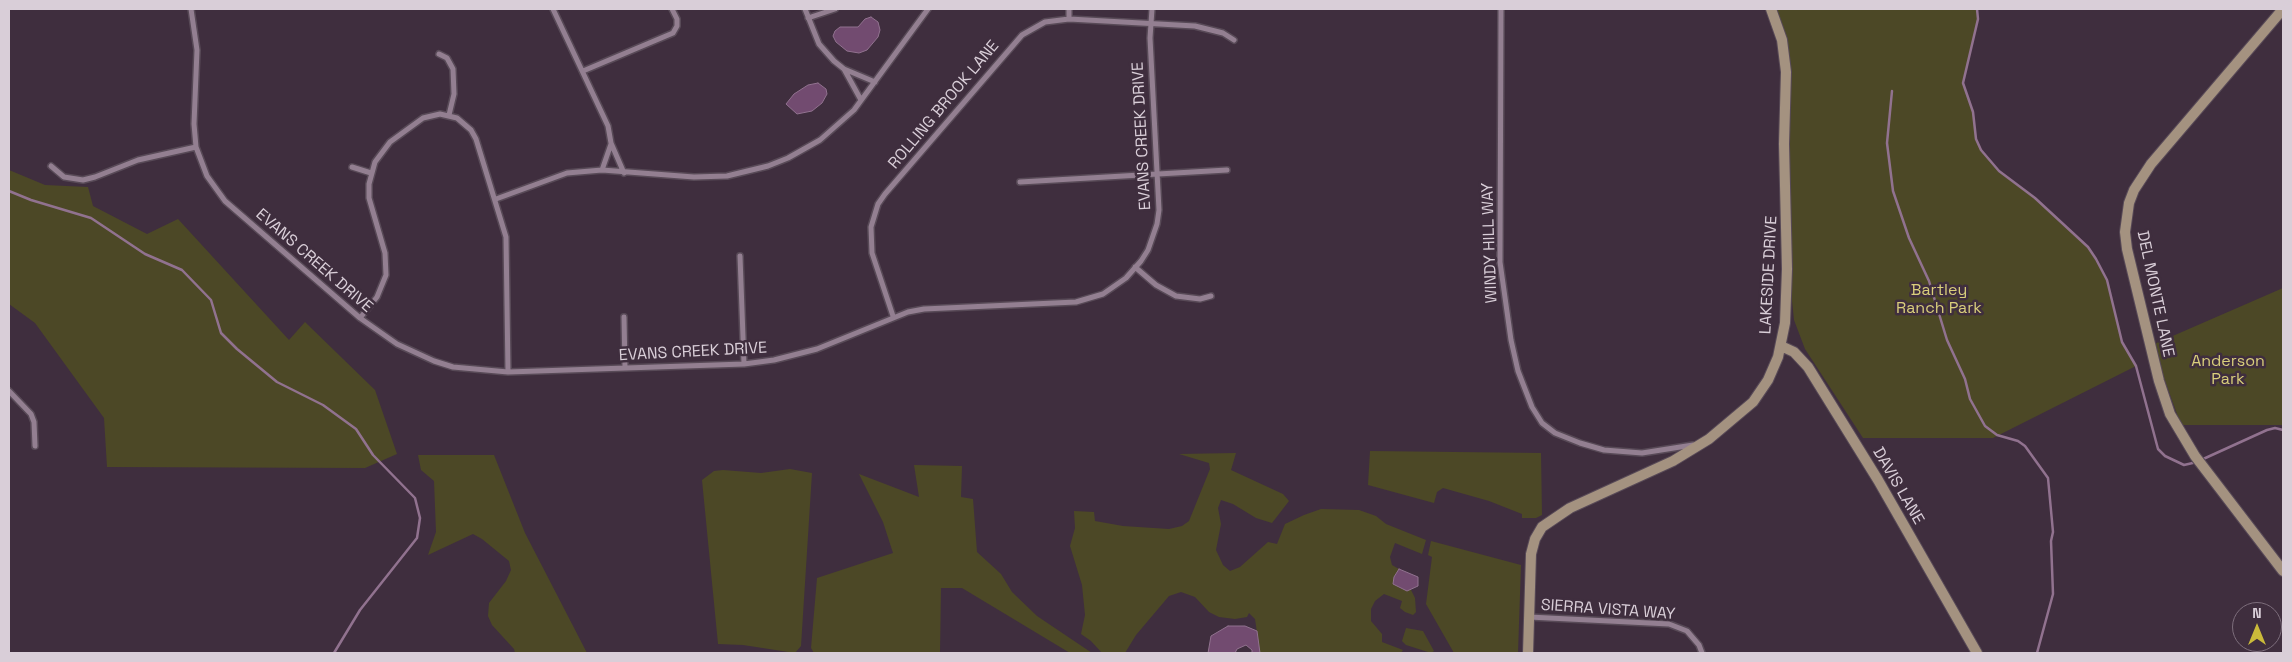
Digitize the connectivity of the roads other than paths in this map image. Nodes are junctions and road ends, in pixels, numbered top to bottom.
1 (191, 9) edge
2 (553, 9) edge
3 (672, 9) edge
4 (805, 9) edge
5 (835, 9) edge
6 (928, 9) edge
7 (1069, 9) edge
8 (1152, 9) edge
9 (1500, 9) edge
10 (1771, 9) edge
11 (2283, 9) edge
12 (808, 18) junction
13 (1069, 19) junction
14 (1150, 24) junction
15 (1234, 40) dead end
16 (439, 54) dead end
17 (844, 69) junction
18 (583, 71) junction
19 (875, 82) junction
20 (861, 100) junction
21 (449, 116) junction
22 (611, 143) junction
23 (196, 147) junction
24 (51, 166) dead end
25 (352, 167) dead end
26 (602, 170) junction
27 (1227, 170) dead end
28 (371, 173) junction
29 (624, 173) junction
30 (1157, 174) junction
31 (1020, 182) dead end
32 (496, 199) junction
33 (740, 256) dead end
34 (1135, 268) junction
35 (1211, 296) dead end
36 (893, 316) junction
37 (624, 317) dead end
38 (360, 318) junction
39 (1781, 346) junction
40 (744, 364) junction
41 (625, 368) junction
42 (508, 372) junction
43 (9, 391) edge
44 (1702, 444) junction
45 (35, 446) dead end
46 (2283, 571) edge
47 (1529, 617) junction
48 (1528, 653) edge
49 (1702, 653) edge
50 (1977, 653) edge

1 - 23 street, EVANS CREEK DRIVE
2 - 18 street
3 - 18 street
4 - 12 street
5 - 12 street
6 - 19 street
7 - 13 street
8 - 14 street, EVANS CREEK DRIVE
9 - 44 street, WINDY HILL WAY
10 - 39 street, LAKESIDE DRIVE
11 - 46 street, DEL MONTE LANE
12 - 17 street
13 - 14 street, ROLLING BROOK LANE
13 - 36 street, ROLLING BROOK LANE
14 - 15 street, ROLLING BROOK LANE
14 - 30 street, EVANS CREEK DRIVE
16 - 21 street
17 - 19 street
17 - 20 street
18 - 22 street
19 - 20 street
20 - 29 street
21 - 28 street
21 - 32 street
22 - 26 street
22 - 29 street
23 - 24 street
23 - 38 street, EVANS CREEK DRIVE
25 - 28 street
26 - 29 street
26 - 32 street
27 - 30 street
28 - 38 street
30 - 31 street
30 - 34 street, EVANS CREEK DRIVE
32 - 42 street
33 - 40 street
34 - 35 street
34 - 36 street, EVANS CREEK DRIVE
36 - 40 street, EVANS CREEK DRIVE
37 - 41 street
38 - 42 street, EVANS CREEK DRIVE
39 - 44 street, LAKESIDE DRIVE
39 - 50 street, DAVIS LANE
40 - 41 street, EVANS CREEK DRIVE
41 - 42 street, EVANS CREEK DRIVE
43 - 45 street
44 - 47 street, LAKESIDE DRIVE
47 - 48 street, LAKESIDE DRIVE
47 - 49 street, SIERRA VISTA WAY

